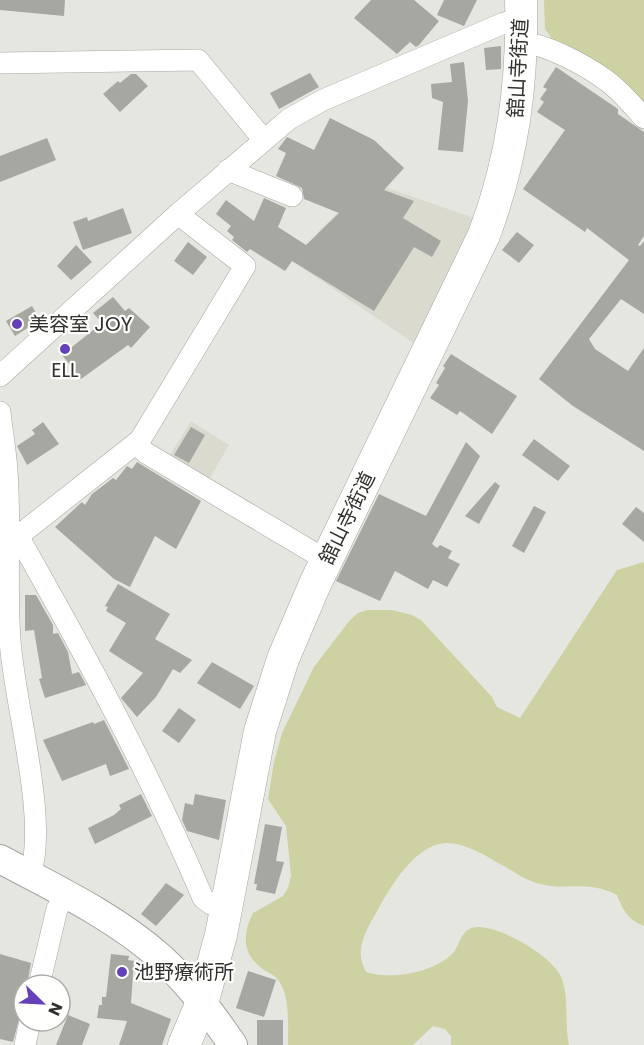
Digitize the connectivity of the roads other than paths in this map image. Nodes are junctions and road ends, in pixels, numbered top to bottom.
1 (522, 20) edge
2 (0, 63) edge
3 (644, 118) edge
4 (263, 139) junction
5 (228, 170) junction
6 (292, 196) dead end
7 (177, 214) junction
8 (0, 376) edge
9 (0, 412) edge
10 (136, 444) junction
11 (13, 540) junction
12 (326, 560) junction
13 (0, 859) edge
14 (30, 874) junction
15 (66, 895) junction
16 (227, 906) junction
17 (42, 973) edge
18 (203, 1000) junction
19 (184, 1045) edge
20 (233, 1045) edge

1 - 3 street
1 - 4 street
1 - 12 main road, 舘山寺街道
2 - 4 street
4 - 5 street
5 - 6 street
5 - 7 street
7 - 8 street
7 - 10 street
9 - 11 street
10 - 11 street
10 - 12 street
11 - 14 street
11 - 16 street
12 - 16 main road, 舘山寺街道
13 - 14 street
14 - 15 street
15 - 17 street
15 - 18 street
16 - 18 main road, 舘山寺街道
18 - 19 main road, 舘山寺街道
18 - 20 street

